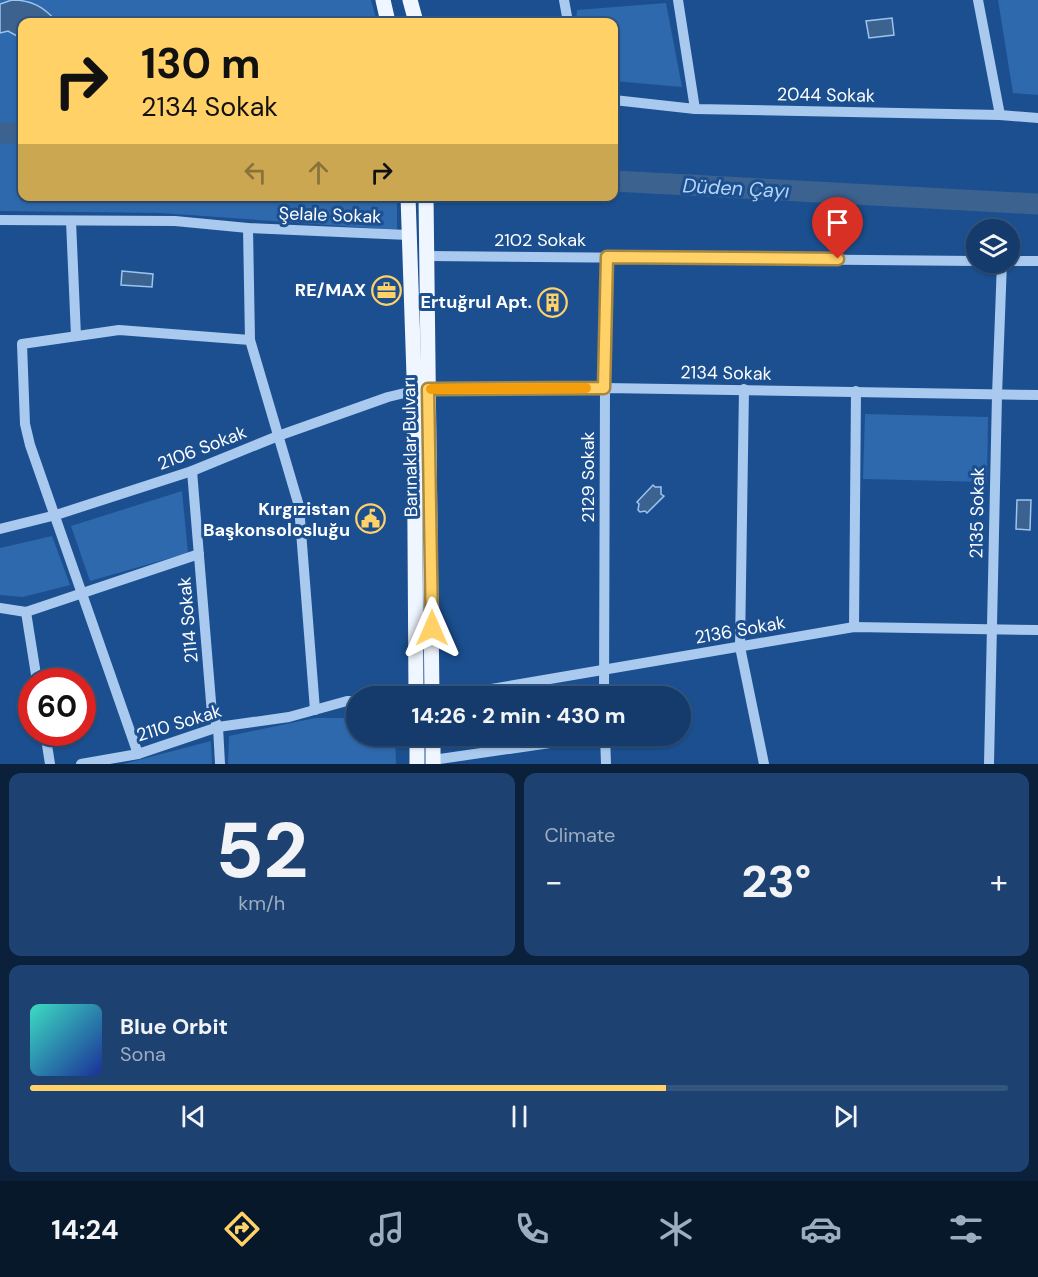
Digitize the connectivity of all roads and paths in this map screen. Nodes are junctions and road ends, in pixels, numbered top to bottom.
1 (383, 0) edge
2 (410, 0) edge
3 (564, 0) edge
4 (678, 0) edge
5 (978, 0) edge
6 (387, 18) edge
7 (415, 18) edge
8 (567, 18) edge
9 (618, 100) edge
10 (695, 108) junction
11 (1000, 115) junction
12 (1038, 118) edge
13 (408, 201) edge
14 (426, 201) edge
15 (0, 219) edge
16 (71, 221) junction
17 (248, 228) junction
18 (408, 235) junction
19 (427, 256) junction
20 (607, 257) junction
21 (966, 261) edge
22 (1020, 261) edge
23 (1038, 261) edge
24 (1002, 273) edge
25 (76, 336) junction
26 (250, 340) junction
27 (604, 388) junction
28 (744, 389) junction
29 (421, 390) junction
30 (856, 391) junction
31 (997, 395) junction
32 (1038, 395) edge
33 (278, 436) junction
34 (192, 471) junction
35 (56, 515) junction
36 (0, 530) edge
37 (199, 554) junction
38 (82, 595) junction
39 (0, 608) edge
40 (26, 612) junction
41 (854, 627) junction
42 (991, 630) junction
43 (1038, 630) edge
44 (740, 647) junction
45 (35, 668) edge
46 (604, 670) junction
47 (417, 686) edge
48 (432, 686) edge
49 (509, 686) edge
50 (604, 686) edge
51 (346, 701) edge
52 (315, 710) junction
53 (218, 727) junction
54 (47, 746) edge
55 (417, 746) edge
56 (433, 746) edge
57 (535, 746) edge
58 (605, 746) edge
59 (138, 754) junction
60 (433, 762) edge
61 (50, 764) edge
62 (81, 764) edge
63 (220, 764) edge
64 (417, 764) edge
65 (606, 764) edge
66 (764, 764) edge
67 (989, 764) edge

1 - 6 main road
2 - 7 main road
3 - 8 street
4 - 10 street
5 - 11 street
9 - 10 street, 2044 Sokak
10 - 11 street, 2044 Sokak
11 - 12 street, 2044 Sokak
13 - 18 main road
14 - 19 main road, Barınaklar Bulvarı
15 - 16 street, Şelale Sokak
16 - 17 street, Şelale Sokak
16 - 25 street
17 - 18 street, Şelale Sokak
17 - 26 street
18 - 29 main road
19 - 20 street, 2102 Sokak
19 - 29 main road, Barınaklar Bulvarı
20 - 21 street, 2102 Sokak
20 - 27 street, 2129 Sokak
22 - 23 street
24 - 31 street, 2135 Sokak
25 - 26 street
25 - 35 street
26 - 33 street
27 - 28 street, 2134 Sokak
27 - 29 street, 2134 Sokak
27 - 46 street, 2129 Sokak
28 - 30 street, 2134 Sokak
28 - 44 street
29 - 33 street, 2106 Sokak
29 - 47 main road, Barınaklar Bulvarı
29 - 48 main road, Barınaklar Bulvarı
30 - 31 street, 2134 Sokak
30 - 41 street
31 - 32 street, 2134 Sokak
31 - 42 street, 2135 Sokak
33 - 34 street, 2106 Sokak
33 - 52 street
34 - 35 street, 2106 Sokak
34 - 37 street, 2114 Sokak
35 - 36 street, 2106 Sokak
35 - 38 street
37 - 38 street
37 - 53 street, 2114 Sokak
38 - 40 street
38 - 59 street
39 - 40 street
40 - 45 street
41 - 42 street, 2136 Sokak
41 - 44 street, 2136 Sokak
42 - 43 street, 2136 Sokak
42 - 67 street, 2135 Sokak
44 - 46 street, 2136 Sokak
44 - 66 street
46 - 49 street, 2136 Sokak
46 - 50 street, 2129 Sokak
51 - 52 street, 2110 Sokak
52 - 53 street, 2110 Sokak
53 - 59 street, 2110 Sokak
53 - 63 street, 2114 Sokak
54 - 61 street
55 - 64 main road
56 - 60 main road
57 - 60 street
58 - 65 street
59 - 62 street, 2110 Sokak

